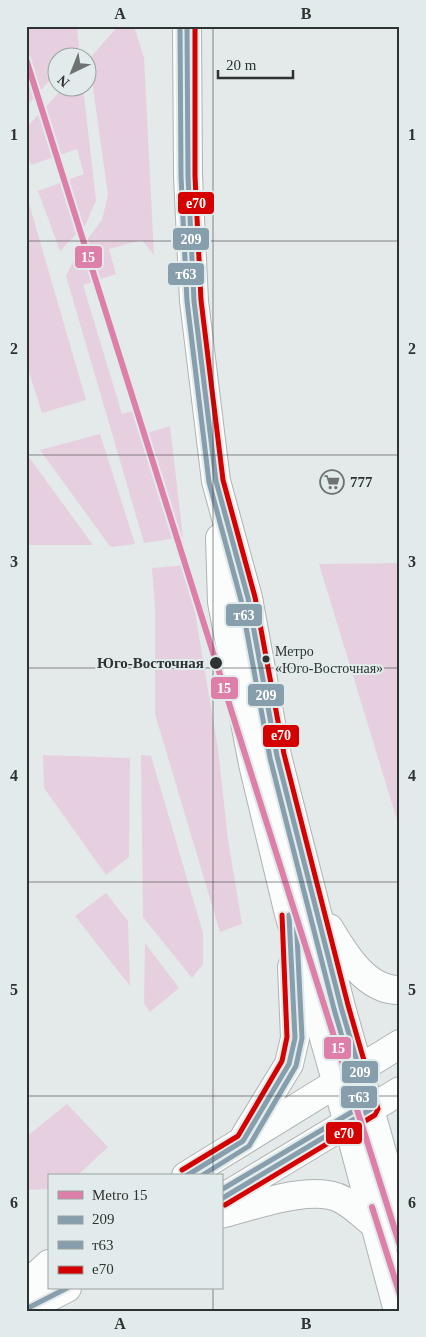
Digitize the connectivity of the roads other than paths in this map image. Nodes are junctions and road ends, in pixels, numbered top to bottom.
1 (187, 26) edge
2 (219, 496) junction
3 (315, 905) junction
4 (289, 914) junction
5 (400, 990) edge
6 (400, 1044) edge
7 (348, 1076) junction
8 (400, 1091) edge
9 (359, 1116) junction
10 (243, 1141) junction
11 (189, 1174) edge
12 (222, 1198) edge
13 (222, 1214) edge
14 (400, 1216) edge
15 (374, 1224) junction
16 (48, 1265) edge
17 (26, 1285) edge
18 (63, 1290) edge
19 (26, 1309) edge
20 (398, 1311) edge

1 - 2 street
2 - 3 street
2 - 4 street
3 - 5 street
3 - 7 street
4 - 7 street
4 - 10 street
6 - 7 street
7 - 9 street
7 - 10 street
8 - 9 street
9 - 12 street
9 - 14 street
9 - 15 street
10 - 11 street
13 - 15 street
15 - 20 street
16 - 17 street
18 - 19 street

